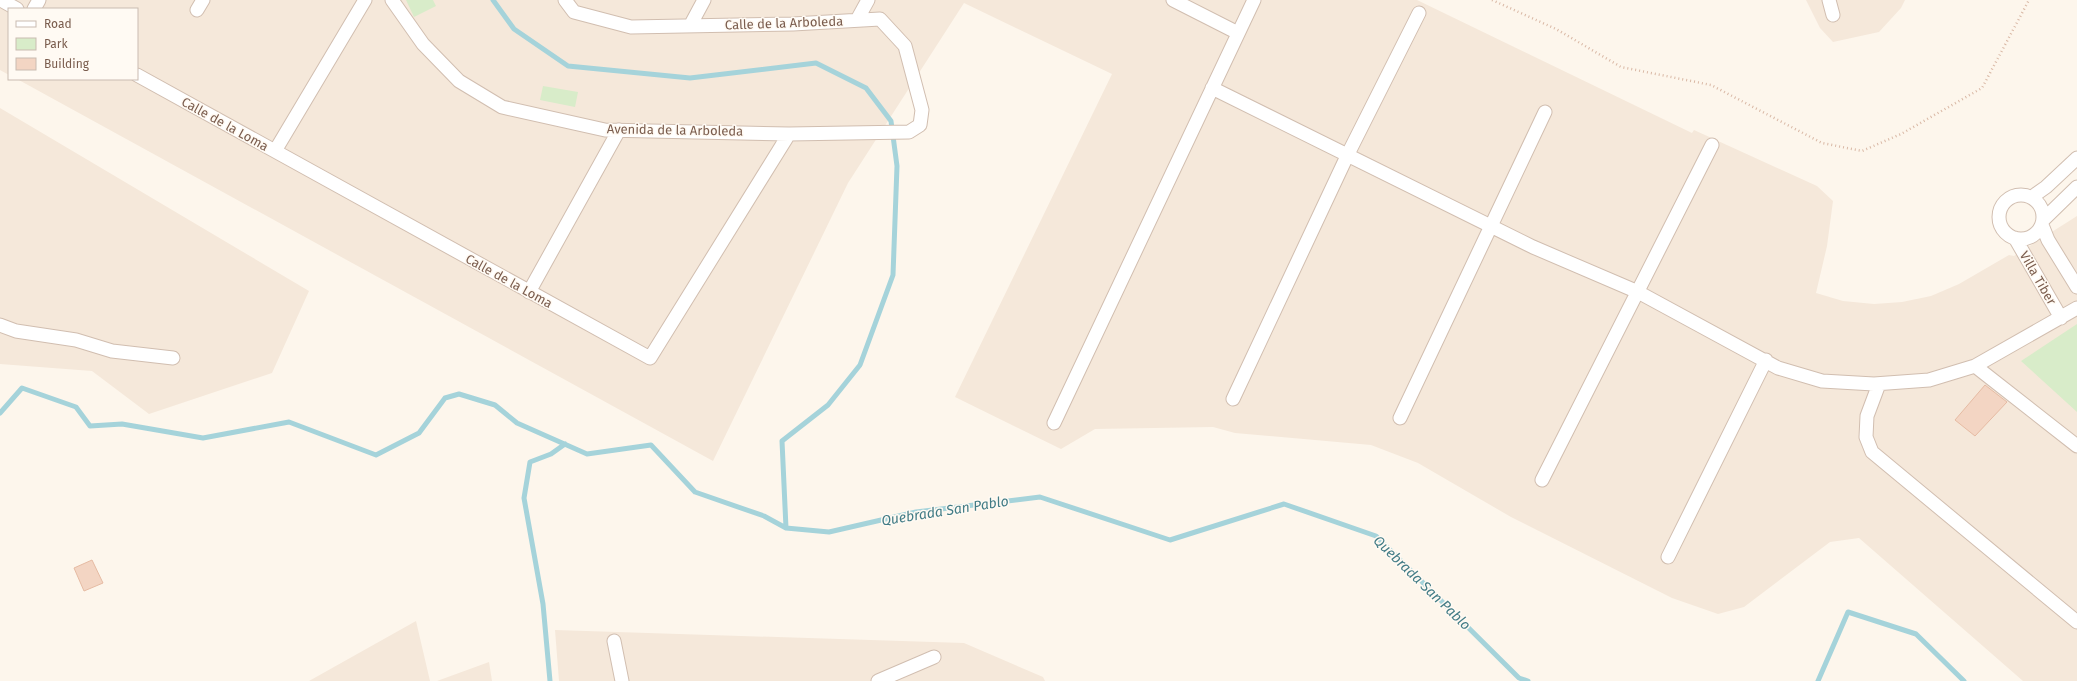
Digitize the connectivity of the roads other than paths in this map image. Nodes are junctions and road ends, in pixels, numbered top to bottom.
1 (0, 0) edge
2 (366, 0) edge
3 (392, 0) edge
4 (565, 0) edge
5 (704, 0) edge
6 (868, 0) edge
7 (1173, 0) edge
8 (1254, 0) edge
9 (1830, 0) edge
10 (15, 8) edge
11 (1418, 13) dead end
12 (1833, 15) dead end
13 (857, 20) junction
14 (690, 26) junction
15 (1238, 33) junction
16 (138, 76) edge
17 (1212, 88) junction
18 (1545, 112) dead end
19 (619, 130) junction
20 (909, 132) joint
21 (789, 134) junction
22 (1712, 145) dead end
23 (275, 151) junction
24 (1348, 154) junction
25 (2077, 158) edge
26 (2077, 187) edge
27 (2032, 197) junction
28 (2043, 223) junction
29 (1492, 226) junction
30 (2015, 238) junction
31 (2077, 287) edge
32 (529, 292) junction
33 (1638, 292) junction
34 (2077, 308) edge
35 (2061, 318) junction
36 (0, 325) edge
37 (174, 358) dead end
38 (1766, 360) junction
39 (1975, 366) junction
40 (1879, 384) junction
41 (1233, 399) dead end
42 (1400, 418) dead end
43 (1054, 423) dead end
44 (2077, 446) edge
45 (1542, 480) dead end
46 (1668, 557) dead end
47 (2077, 622) edge
48 (614, 641) dead end
49 (934, 657) dead end
50 (622, 681) edge
51 (878, 681) edge

1 - 10 street
2 - 23 street
3 - 19 street, Avenida de la Arboleda
4 - 14 street, Calle de la Arboleda
5 - 14 street
6 - 13 street
7 - 15 street
8 - 15 street
9 - 12 street
11 - 24 street
13 - 14 street, Calle de la Arboleda
13 - 20 street, Calle de la Arboleda
15 - 17 street
16 - 23 street, Calle de la Loma
17 - 24 street
17 - 43 street
18 - 29 street
19 - 21 street, Avenida de la Arboleda
19 - 32 street
20 - 21 street, Avenida de la Arboleda
21 - 32 street, Calle de la Loma
22 - 33 street
23 - 32 street, Calle de la Loma
24 - 29 street
24 - 41 street
25 - 27 street
26 - 28 street, Villa Tiber
27 - 28 street
27 - 30 street, Villa Tiber
28 - 30 street, Villa Tiber
28 - 31 street
29 - 33 street
29 - 42 street
30 - 35 street, Villa Tiber
33 - 38 street
33 - 45 street
34 - 35 street
35 - 39 street
36 - 37 street
38 - 40 street
38 - 46 street
39 - 40 street
39 - 44 street
40 - 47 street
48 - 50 street
49 - 51 street

